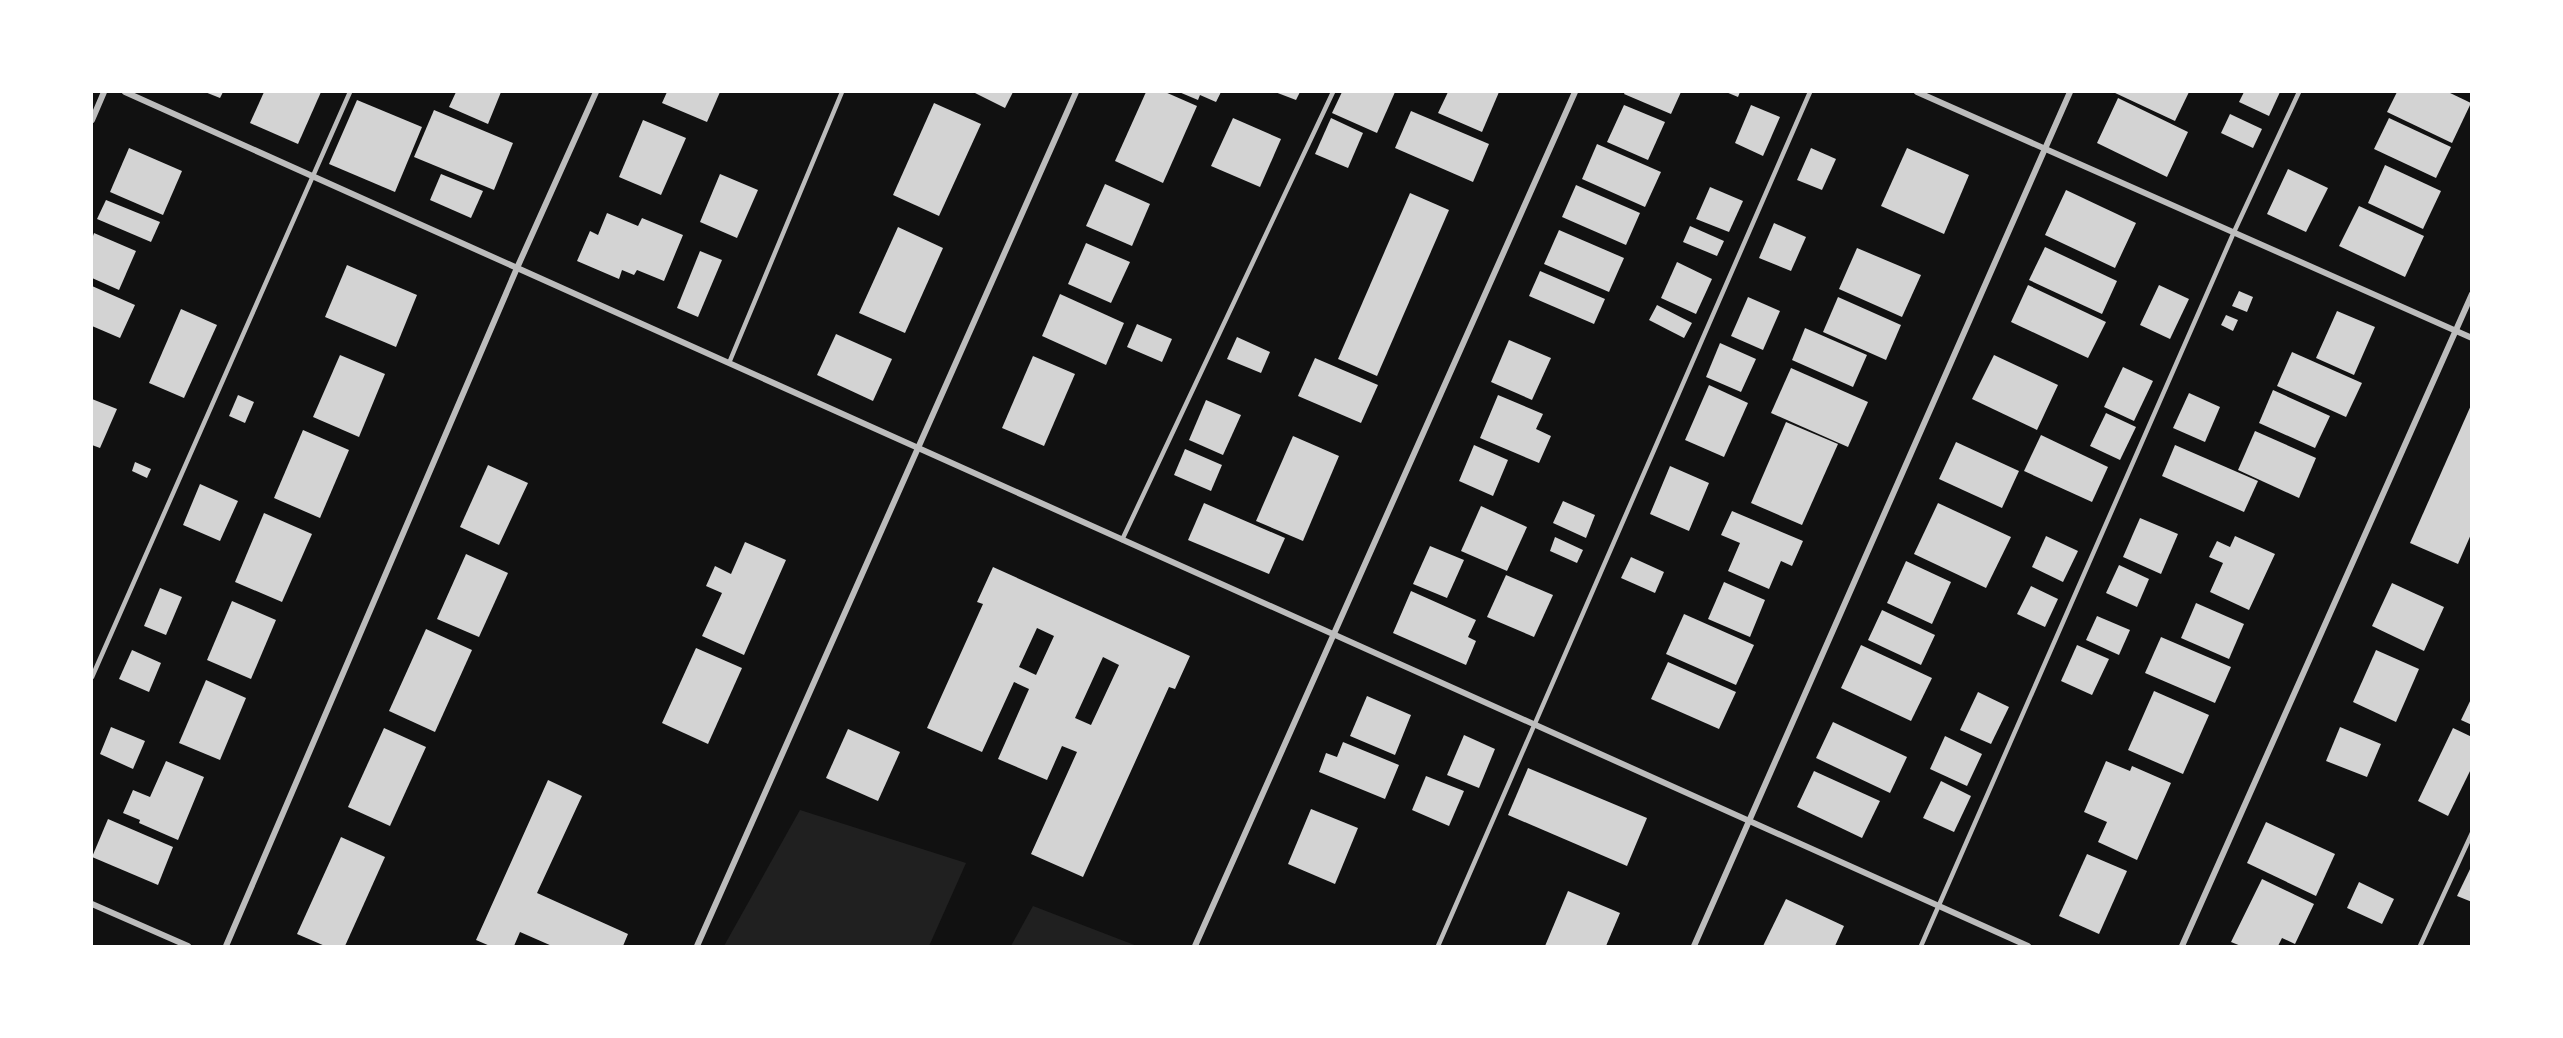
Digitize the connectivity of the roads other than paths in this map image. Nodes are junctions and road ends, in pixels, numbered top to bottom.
1 (104, 92) edge
2 (125, 92) edge
3 (350, 92) edge
4 (596, 92) edge
5 (842, 92) edge
6 (1076, 92) edge
7 (1333, 92) edge
8 (1575, 92) edge
9 (1810, 92) edge
10 (1917, 92) edge
11 (2070, 92) edge
12 (2299, 92) edge
13 (92, 120) edge
14 (2045, 148) junction
15 (313, 176) junction
16 (2234, 232) junction
17 (517, 268) junction
18 (2472, 294) edge
19 (2455, 330) junction
20 (2472, 338) edge
21 (729, 363) junction
22 (919, 448) junction
23 (1122, 540) junction
24 (1334, 635) junction
25 (92, 677) edge
26 (1536, 726) junction
27 (1750, 822) junction
28 (2472, 833) edge
29 (92, 904) edge
30 (1939, 907) junction
31 (188, 946) edge
32 (226, 946) edge
33 (697, 946) edge
34 (1195, 946) edge
35 (1438, 946) edge
36 (1694, 946) edge
37 (1921, 946) edge
38 (2028, 946) edge
39 (2182, 946) edge
40 (2420, 946) edge

1 - 13 street
2 - 15 street
3 - 15 lane
4 - 17 street
5 - 21 lane
6 - 22 street
7 - 23 lane
8 - 24 street
9 - 26 lane
10 - 14 street
11 - 14 street
12 - 16 lane
14 - 16 street
14 - 27 street
15 - 17 street
15 - 25 lane
16 - 19 street
16 - 30 lane
17 - 21 street
17 - 32 street
18 - 19 street
19 - 20 street
19 - 39 street
21 - 22 street
22 - 23 street
22 - 33 street
23 - 24 street
24 - 26 street
24 - 34 street
26 - 27 street
26 - 35 lane
27 - 30 street
27 - 36 street
28 - 40 lane
29 - 31 street
30 - 37 lane
30 - 38 street

